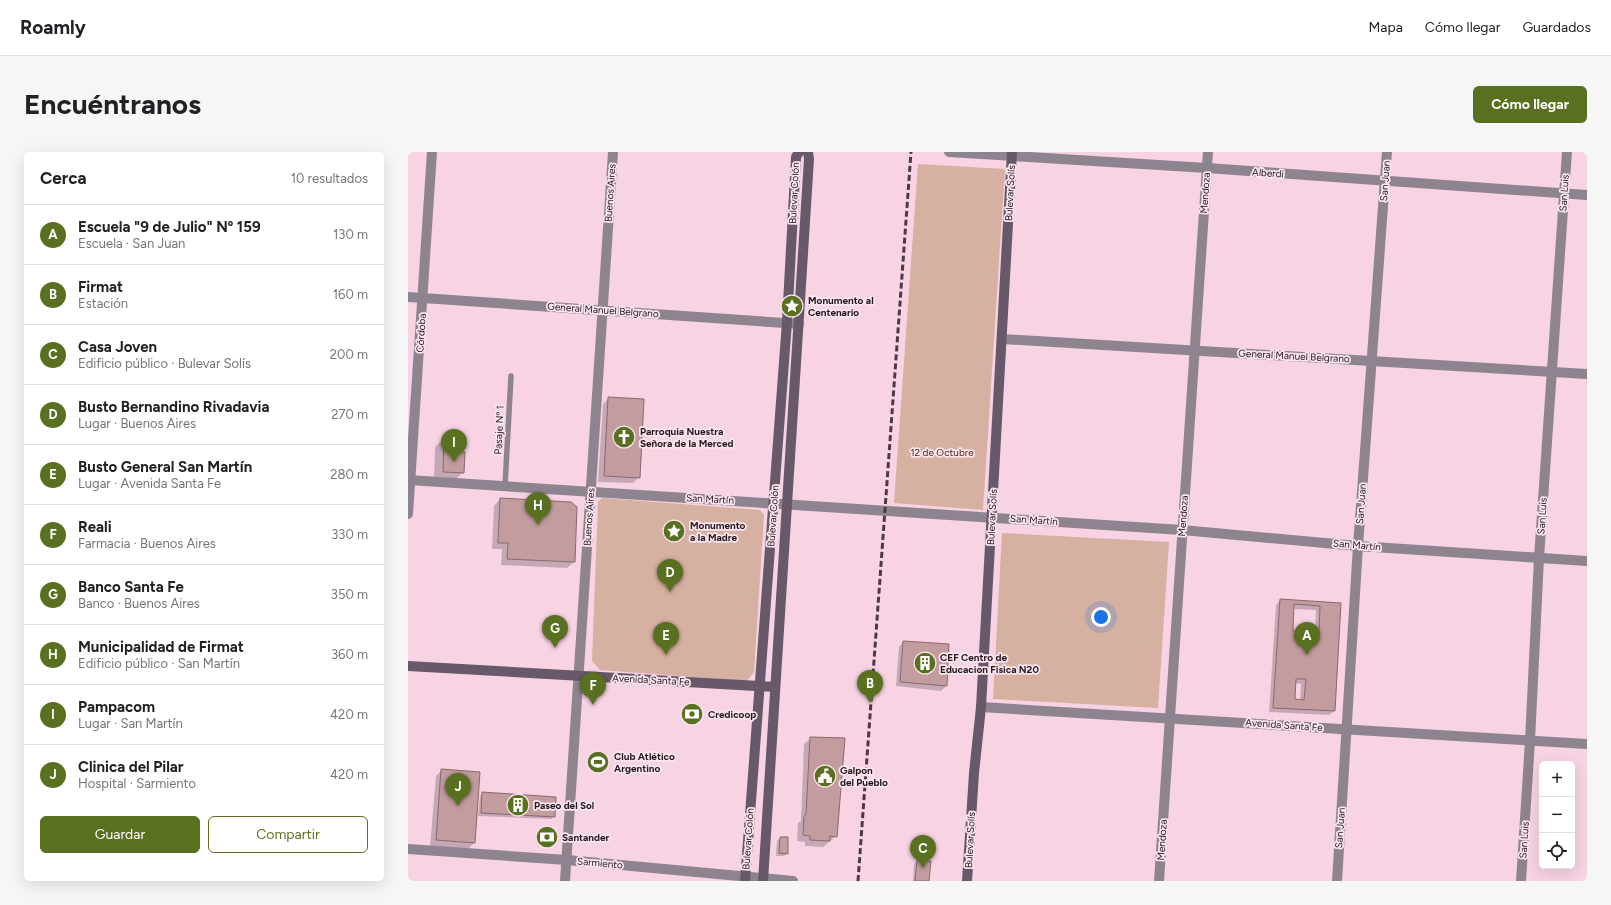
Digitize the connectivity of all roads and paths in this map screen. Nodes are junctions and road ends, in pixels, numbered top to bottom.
1 (432, 152) edge
2 (613, 152) edge
3 (799, 152) edge
4 (808, 152) edge
5 (949, 152) edge
6 (1208, 152) edge
7 (1387, 152) edge
8 (1567, 152) edge
9 (1012, 154) edge
10 (1207, 168) junction
11 (1385, 182) junction
12 (1564, 194) junction
13 (1587, 195) edge
14 (408, 297) edge
15 (423, 298) junction
16 (603, 311) junction
17 (787, 322) junction
18 (799, 324) junction
19 (1002, 339) junction
20 (1195, 350) junction
21 (1373, 361) junction
22 (1553, 372) junction
23 (1587, 374) edge
24 (511, 376) dead end
25 (409, 480) edge
26 (505, 486) junction
27 (591, 491) junction
28 (774, 502) junction
29 (787, 504) junction
30 (408, 514) edge
31 (992, 518) junction
32 (1182, 530) junction
33 (1358, 546) junction
34 (1539, 558) junction
35 (1587, 561) edge
36 (408, 666) edge
37 (579, 676) junction
38 (760, 686) junction
39 (775, 687) junction
40 (981, 707) junction
41 (1170, 718) junction
42 (1347, 729) junction
43 (1530, 740) junction
44 (1587, 744) edge
45 (408, 849) edge
46 (567, 860) junction
47 (745, 879) edge
48 (763, 880) edge
49 (565, 881) edge
50 (793, 881) edge
51 (967, 881) edge
52 (1159, 881) edge
53 (1337, 881) edge
54 (1521, 881) edge

1 - 15 street, Córdoba
2 - 16 street, Buenos Aires
3 - 17 main road, Bulevar Colón
4 - 18 main road, Bulevar Colón
5 - 9 street, Alberdi
6 - 10 street, Mendoza
7 - 11 street, San Juan
8 - 12 street, San Luis
9 - 10 street, Alberdi
9 - 19 main road, Bulevar Solís
10 - 11 street, Alberdi
10 - 20 street, Mendoza
11 - 12 street, Alberdi
11 - 21 street, San Juan
12 - 13 street, Alberdi
12 - 22 street, San Luis
14 - 15 street, General Manuel Belgrano
15 - 16 street, General Manuel Belgrano
15 - 25 street, Córdoba
16 - 17 street, General Manuel Belgrano
16 - 27 street, Buenos Aires
17 - 18 street, General Manuel Belgrano
17 - 28 main road, Bulevar Colón
18 - 29 main road, Bulevar Colón
19 - 20 street, General Manuel Belgrano
19 - 31 main road, Bulevar Solís
20 - 21 street, General Manuel Belgrano
20 - 32 street, Mendoza
21 - 22 street, General Manuel Belgrano
21 - 33 street, San Juan
22 - 23 street, General Manuel Belgrano
22 - 34 street, San Luis
24 - 26 lane, Pasaje Nº 1
25 - 26 street, San Martín
25 - 30 street, Córdoba
26 - 27 street, San Martín
27 - 28 street, San Martín
27 - 37 street, Buenos Aires
28 - 29 street, San Martín
28 - 38 main road, Bulevar Colón
29 - 31 street, San Martín
29 - 39 main road, Bulevar Colón
31 - 32 street, San Martín
31 - 40 main road, Bulevar Solís
32 - 33 street, San Martín
32 - 41 street, Mendoza
33 - 34 street, San Martín
33 - 42 street, San Juan
34 - 35 street, San Martín
34 - 43 street, San Luis
36 - 37 main road, Avenida Santa Fe
37 - 38 main road, Avenida Santa Fe
37 - 46 street, Buenos Aires
38 - 39 main road, Avenida Santa Fe
38 - 47 main road, Bulevar Colón
39 - 48 main road, Bulevar Colón
40 - 41 street, Avenida Santa Fe
40 - 51 main road, Bulevar Solís
41 - 42 street, Avenida Santa Fe
41 - 52 street, Mendoza
42 - 43 street, Avenida Santa Fe
42 - 53 street, San Juan
43 - 44 street, Avenida Santa Fe
43 - 54 street, San Luis
45 - 46 street, Sarmiento
46 - 47 street, Sarmiento
46 - 49 street, Buenos Aires
47 - 48 street, Sarmiento
48 - 50 street, Sarmiento

